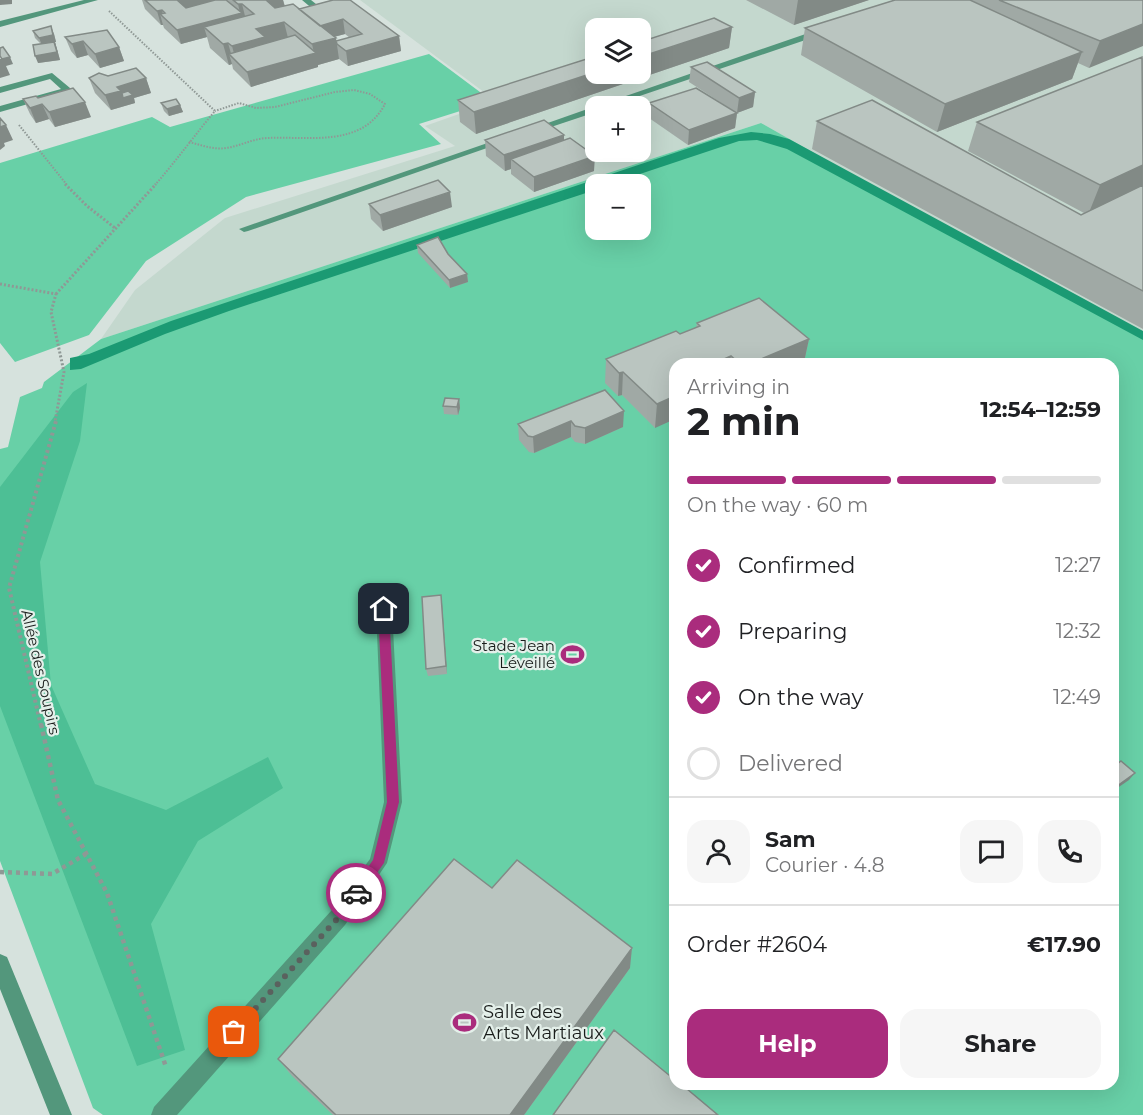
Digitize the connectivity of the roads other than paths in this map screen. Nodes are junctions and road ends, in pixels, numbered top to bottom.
1 (94, 0) edge
2 (306, 0) edge
3 (317, 8) edge
4 (0, 24) edge
5 (836, 27) edge
6 (0, 90) edge
7 (632, 96) edge
8 (3, 109) edge
9 (585, 113) edge
10 (244, 229) dead end
11 (384, 609) dead end
12 (0, 964) edge
13 (61, 1115) edge
14 (162, 1115) edge

1 - 4 street
2 - 3 street
5 - 7 street
6 - 8 street
9 - 10 street
11 - 14 street
12 - 13 street

